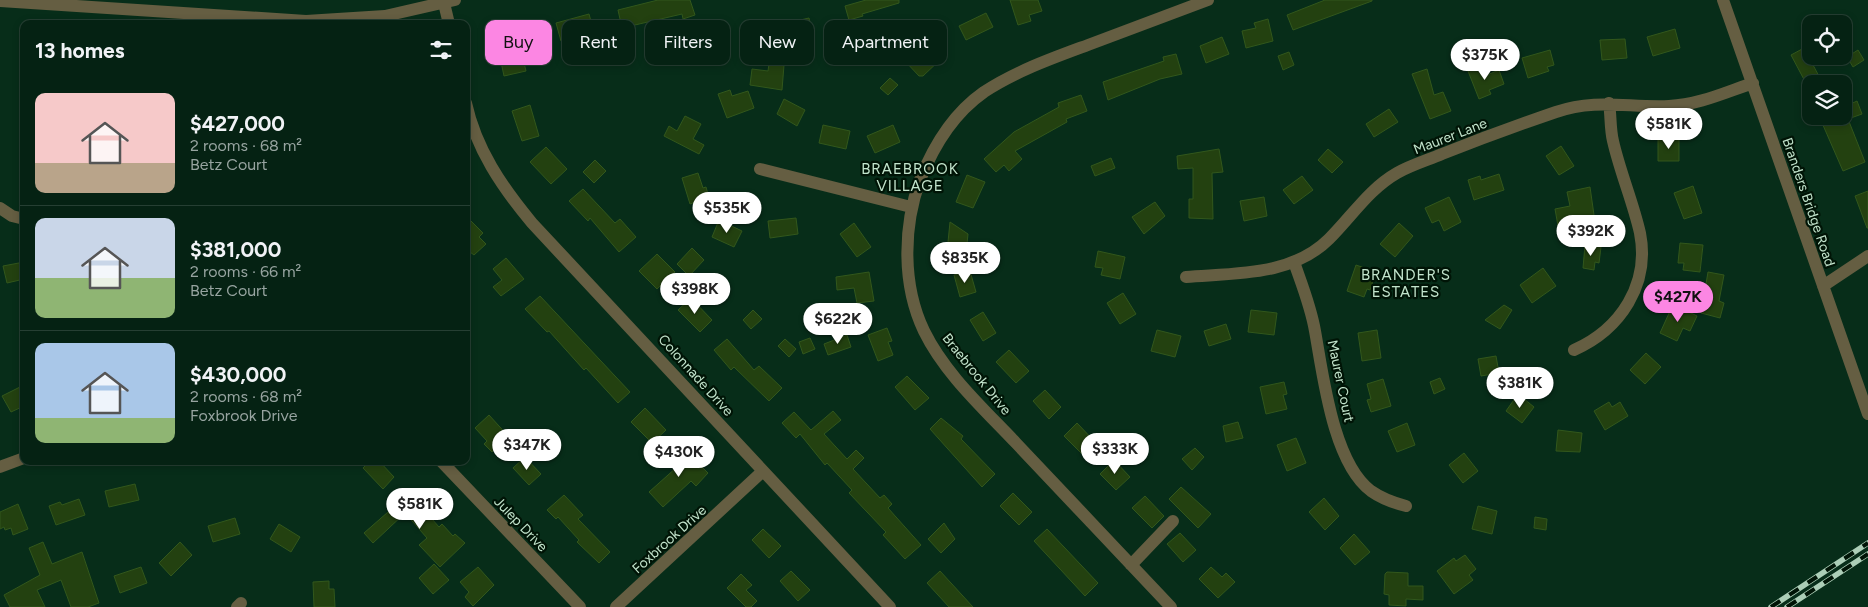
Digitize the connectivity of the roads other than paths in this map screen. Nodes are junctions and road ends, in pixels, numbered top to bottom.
1 (1208, 0) edge
2 (1723, 0) edge
3 (0, 1) edge
4 (450, 1) edge
5 (291, 20) edge
6 (322, 20) edge
7 (449, 20) edge
8 (1753, 83) junction
9 (1610, 103) junction
10 (470, 115) edge
11 (760, 170) dead end
12 (912, 206) junction
13 (1, 212) edge
14 (20, 218) edge
15 (1868, 256) edge
16 (1294, 262) junction
17 (1186, 277) dead end
18 (1823, 286) junction
19 (1574, 350) dead end
20 (1868, 414) edge
21 (20, 460) edge
22 (445, 465) edge
23 (0, 467) edge
24 (763, 471) junction
25 (1406, 506) dead end
26 (1173, 521) dead end
27 (1131, 564) junction
28 (580, 607) edge
29 (616, 607) edge
30 (890, 607) edge
31 (1171, 607) edge

1 - 12 street, Braebrook Drive
2 - 8 street, Branders Bridge Road
3 - 5 street
4 - 6 street
4 - 7 street
8 - 9 street, Maurer Lane
8 - 18 street, Branders Bridge Road
9 - 16 street, Maurer Lane
9 - 19 street
10 - 24 street, Colonnade Drive
11 - 12 street
12 - 27 street, Braebrook Drive
13 - 14 street
15 - 18 street
16 - 17 street, Maurer Lane
16 - 25 street, Maurer Court
18 - 20 street, Branders Bridge Road
21 - 23 street
22 - 28 street, Julep Drive
24 - 29 street, Foxbrook Drive
24 - 30 street, Colonnade Drive
26 - 27 street
27 - 31 street, Braebrook Drive

